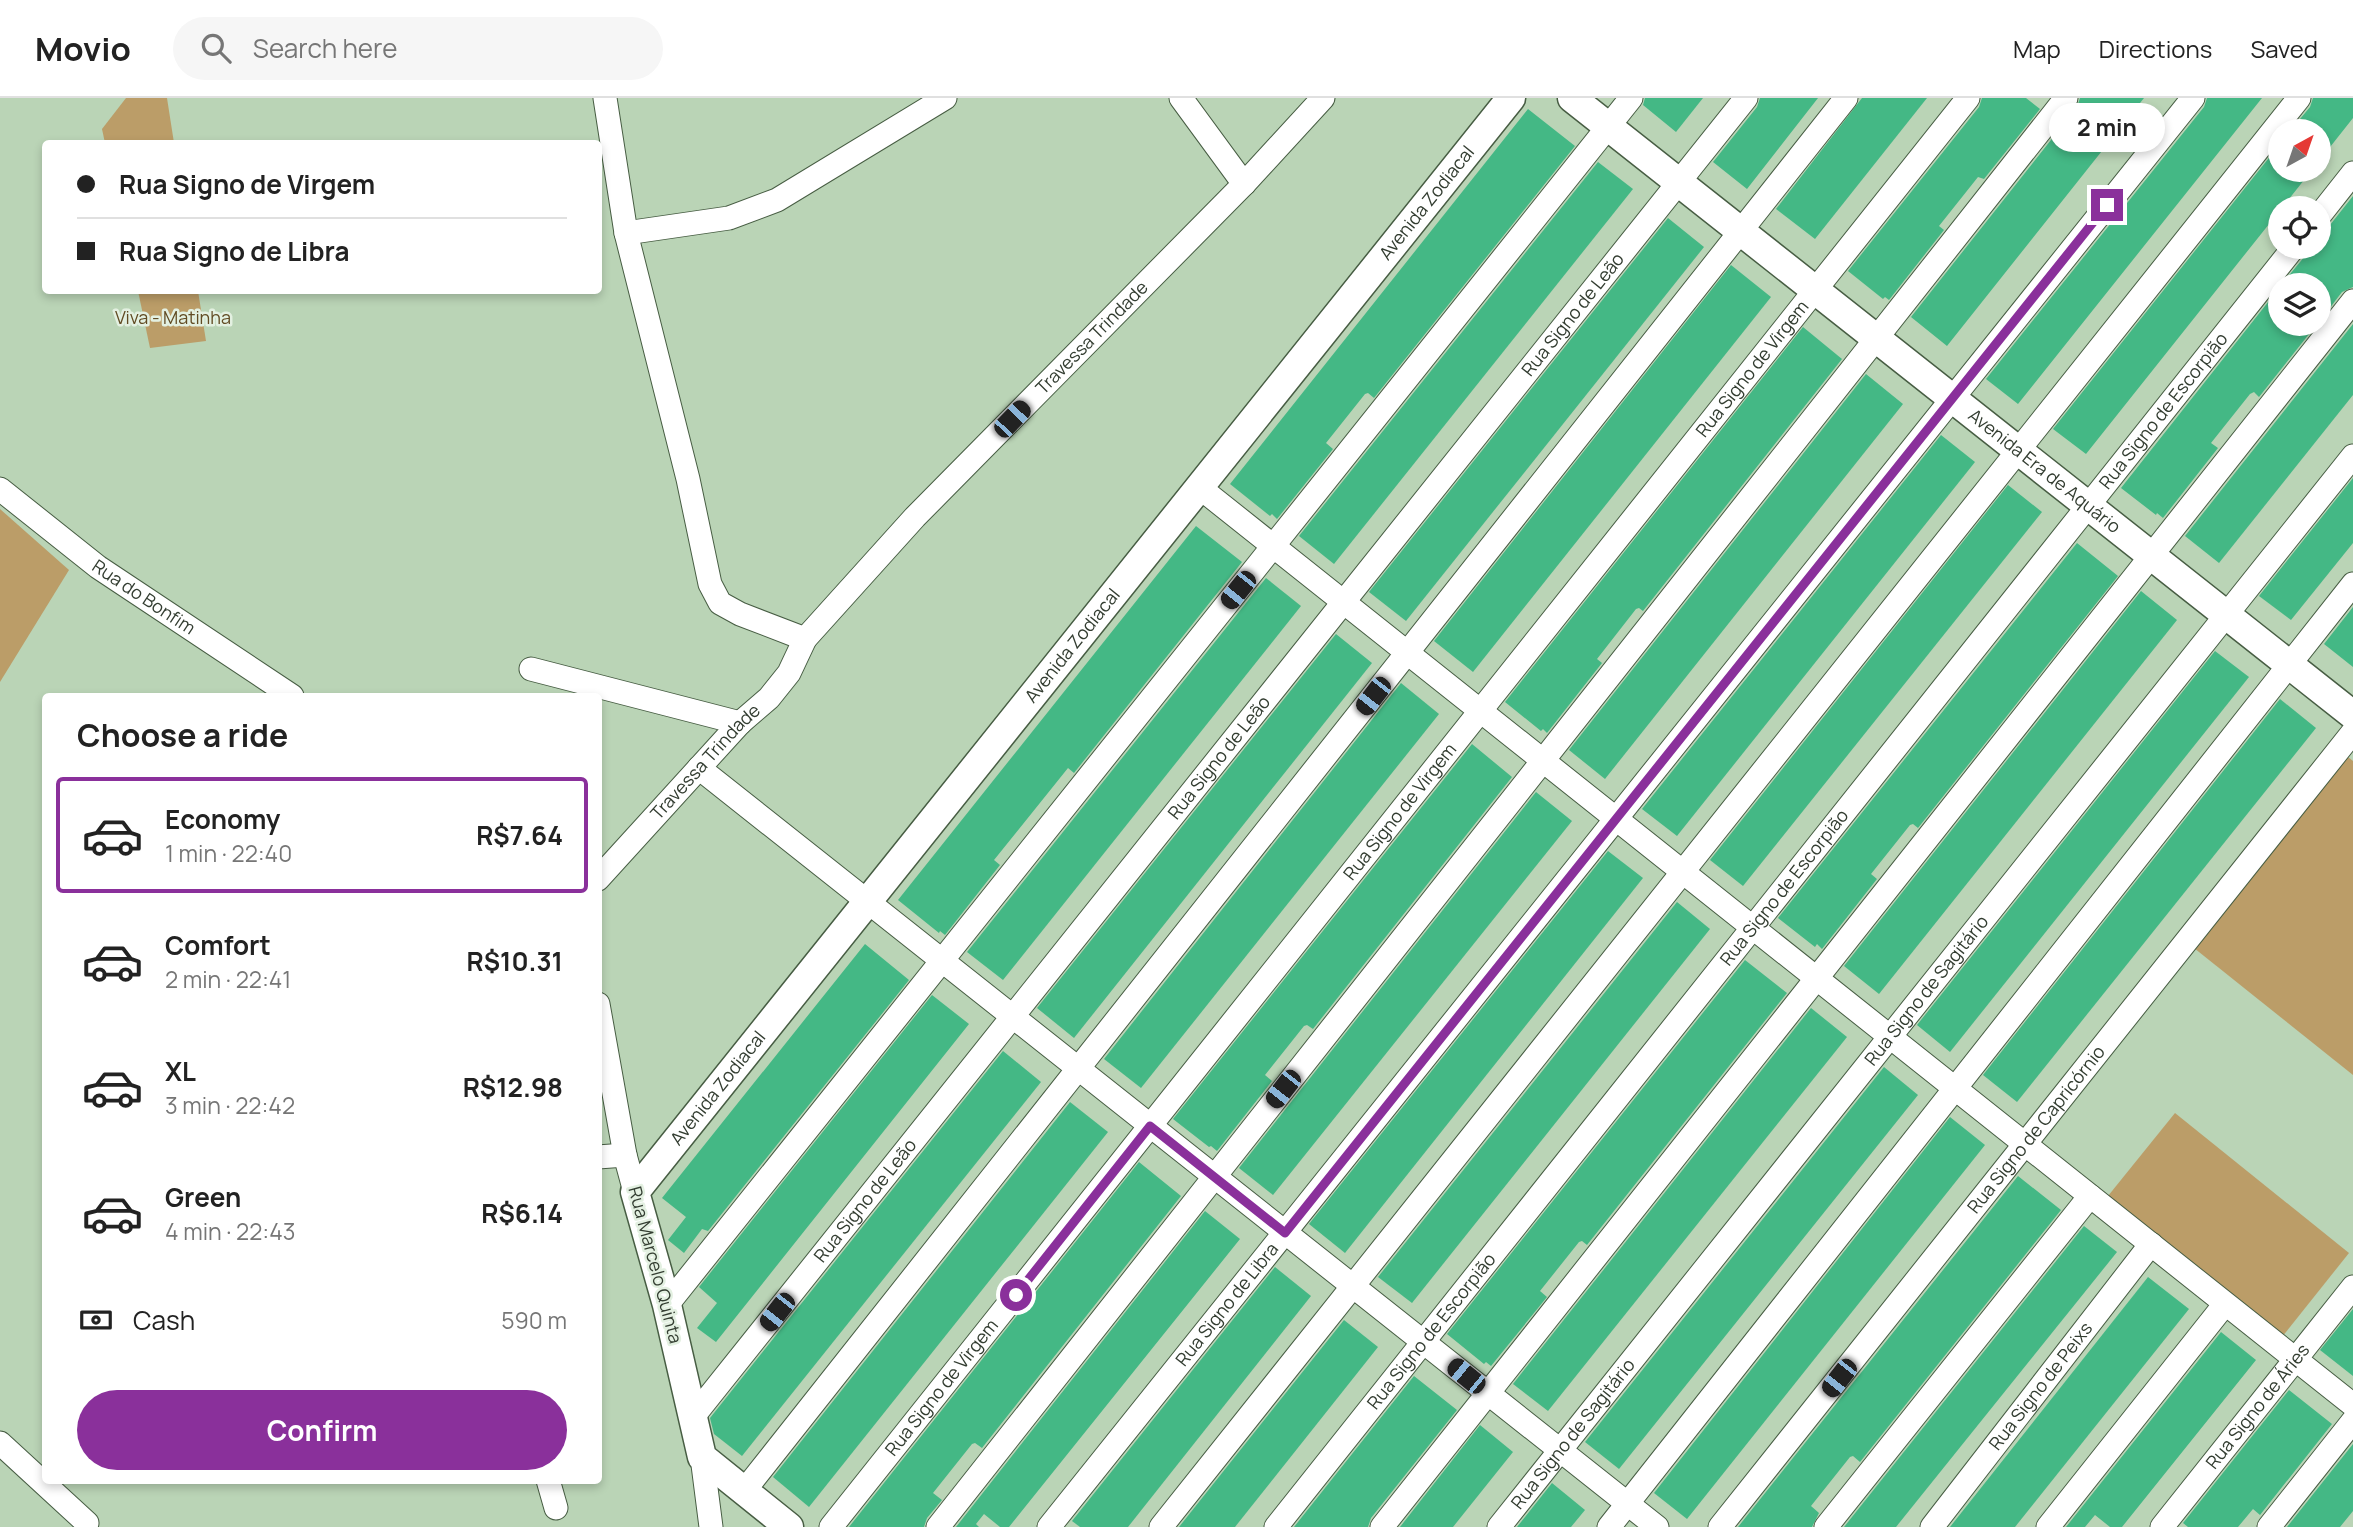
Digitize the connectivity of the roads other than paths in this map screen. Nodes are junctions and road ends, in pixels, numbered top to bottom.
1 (605, 98) edge
2 (945, 98) edge
3 (1181, 98) edge
4 (1323, 98) edge
5 (1511, 98) edge
6 (1572, 98) edge
7 (1631, 98) edge
8 (1746, 98) edge
9 (1846, 98) edge
10 (1968, 98) edge
11 (2066, 98) edge
12 (2193, 98) edge
13 (2299, 98) edge
14 (1608, 127) junction
15 (2353, 173) edge
16 (1678, 182) junction
17 (1244, 184) junction
18 (2331, 201) edge
19 (1740, 231) junction
20 (626, 233) junction
21 (2284, 259) edge
22 (1815, 290) junction
23 (2353, 301) edge
24 (1876, 338) junction
25 (1952, 399) junction
26 (2018, 451) junction
27 (2353, 456) edge
28 (1199, 487) junction
29 (0, 489) edge
30 (2088, 506) junction
31 (1273, 546) junction
32 (2151, 556) junction
33 (2353, 584) edge
34 (1343, 602) junction
35 (2226, 615) junction
36 (805, 639) junction
37 (1407, 653) junction
38 (2289, 665) junction
39 (531, 669) dead end
40 (287, 693) edge
41 (1480, 711) junction
42 (2353, 715) edge
43 (740, 723) junction
44 (2353, 732) edge
45 (1543, 761) junction
46 (699, 768) junction
47 (1616, 819) junction
48 (1683, 872) junction
49 (602, 875) edge
50 (867, 902) junction
51 (1753, 928) junction
52 (942, 961) junction
53 (1816, 979) junction
54 (1013, 1017) junction
55 (602, 1026) edge
56 (1890, 1037) junction
57 (1078, 1069) junction
58 (1955, 1088) junction
59 (1150, 1126) junction
60 (2025, 1144) junction
61 (625, 1155) junction
62 (602, 1157) edge
63 (1214, 1177) junction
64 (635, 1192) junction
65 (2090, 1196) junction
66 (1285, 1233) junction
67 (2151, 1244) junction
68 (1353, 1286) junction
69 (2353, 1287) edge
70 (2225, 1304) junction
71 (667, 1305) junction
72 (1423, 1342) junction
73 (2295, 1360) junction
74 (1488, 1393) junction
75 (2353, 1405) edge
76 (692, 1418) junction
77 (2353, 1421) edge
78 (0, 1443) edge
79 (1560, 1450) junction
80 (702, 1457) junction
81 (42, 1482) edge
82 (44, 1484) edge
83 (549, 1484) edge
84 (744, 1491) junction
85 (1627, 1503) junction
86 (555, 1508) dead end
87 (87, 1524) dead end
88 (711, 1527) edge
89 (789, 1527) edge
90 (831, 1527) edge
91 (937, 1527) edge
92 (1049, 1527) edge
93 (1161, 1527) edge
94 (1276, 1527) edge
95 (1382, 1527) edge
96 (1499, 1527) edge
97 (1609, 1527) edge
98 (1657, 1527) edge
99 (1720, 1527) edge
100 (1826, 1527) edge
101 (1931, 1527) edge
102 (2048, 1527) edge
103 (2162, 1527) edge
104 (2269, 1527) edge

1 - 20 street
2 - 20 street
3 - 17 street
4 - 17 street, Travessa Trindade
5 - 28 street, Avenida Zodiacal
6 - 14 street, Avenida Era de Aquário
7 - 14 street
8 - 16 street, Rua Signo de Leão
9 - 19 street
10 - 22 street, Rua Signo de Virgem
11 - 24 street
12 - 25 street, Rua Signo de Libra
13 - 26 street
14 - 16 street, Avenida Era de Aquário
14 - 31 street
15 - 18 street
16 - 19 street, Avenida Era de Aquário
16 - 34 street, Rua Signo de Leão
17 - 36 street, Travessa Trindade
19 - 22 street, Avenida Era de Aquário
19 - 37 street
20 - 36 street
21 - 30 street, Rua Signo de Escorpião
22 - 24 street, Avenida Era de Aquário
22 - 41 street, Rua Signo de Virgem
23 - 32 street
24 - 25 street, Avenida Era de Aquário
24 - 45 street
25 - 26 street, Avenida Era de Aquário
25 - 47 street, Rua Signo de Libra
26 - 30 street, Avenida Era de Aquário
26 - 48 street
27 - 35 street, Rua Signo de Sagitário
28 - 31 street
28 - 50 street, Avenida Zodiacal
29 - 40 street, Rua do Bonfim
30 - 32 street, Avenida Era de Aquário
30 - 51 street, Rua Signo de Escorpião
31 - 34 street
31 - 52 street
32 - 35 street, Avenida Era de Aquário
32 - 53 street
33 - 38 street
34 - 37 street
34 - 54 street, Rua Signo de Leão
35 - 38 street, Avenida Era de Aquário
35 - 56 street, Rua Signo de Sagitário
36 - 43 street, Travessa Trindade
37 - 41 street
37 - 57 street
38 - 42 street, Avenida Era de Aquário
38 - 58 street
39 - 43 street
41 - 45 street
41 - 59 street, Rua Signo de Virgem
43 - 46 street, Travessa Trindade
44 - 60 street, Rua Signo de Capricórnio
45 - 47 street
45 - 63 street
46 - 49 street, Travessa Trindade
46 - 50 street
47 - 48 street
47 - 66 street, Rua Signo de Libra
48 - 51 street
48 - 68 street
50 - 52 street
50 - 64 street, Avenida Zodiacal
51 - 53 street
51 - 72 street, Rua Signo de Escorpião
52 - 54 street
52 - 71 street
53 - 56 street
53 - 74 street
54 - 57 street
54 - 76 street, Rua Signo de Leão
55 - 61 street, Rua Marcelo Quinta
56 - 58 street
56 - 79 street, Rua Signo de Sagitário
57 - 59 street
57 - 84 street
58 - 60 street
58 - 85 street
59 - 63 street
59 - 90 street, Rua Signo de Virgem
60 - 65 street
60 - 99 street, Rua Signo de Capricórnio
61 - 62 street
61 - 64 street, Rua Marcelo Quinta
63 - 66 street
63 - 91 street
64 - 71 street, Rua Marcelo Quinta
65 - 67 street
65 - 100 street
66 - 68 street
66 - 92 street, Rua Signo de Libra
67 - 70 street
67 - 101 street, Rua Signo de Peixs
68 - 72 street
68 - 93 street
69 - 73 street, Rua Signo de Áries
70 - 73 street
70 - 102 street
71 - 76 street, Rua Marcelo Quinta
72 - 74 street
72 - 94 street, Rua Signo de Escorpião
73 - 75 street
73 - 103 street, Rua Signo de Áries
74 - 79 street
74 - 95 street
76 - 80 street, Rua Marcelo Quinta
77 - 104 street
78 - 81 street
79 - 85 street
79 - 96 street, Rua Signo de Sagitário
80 - 84 street
80 - 88 street, Rua Marcelo Quinta
82 - 87 street
83 - 86 street
84 - 89 street
85 - 97 street
85 - 98 street

